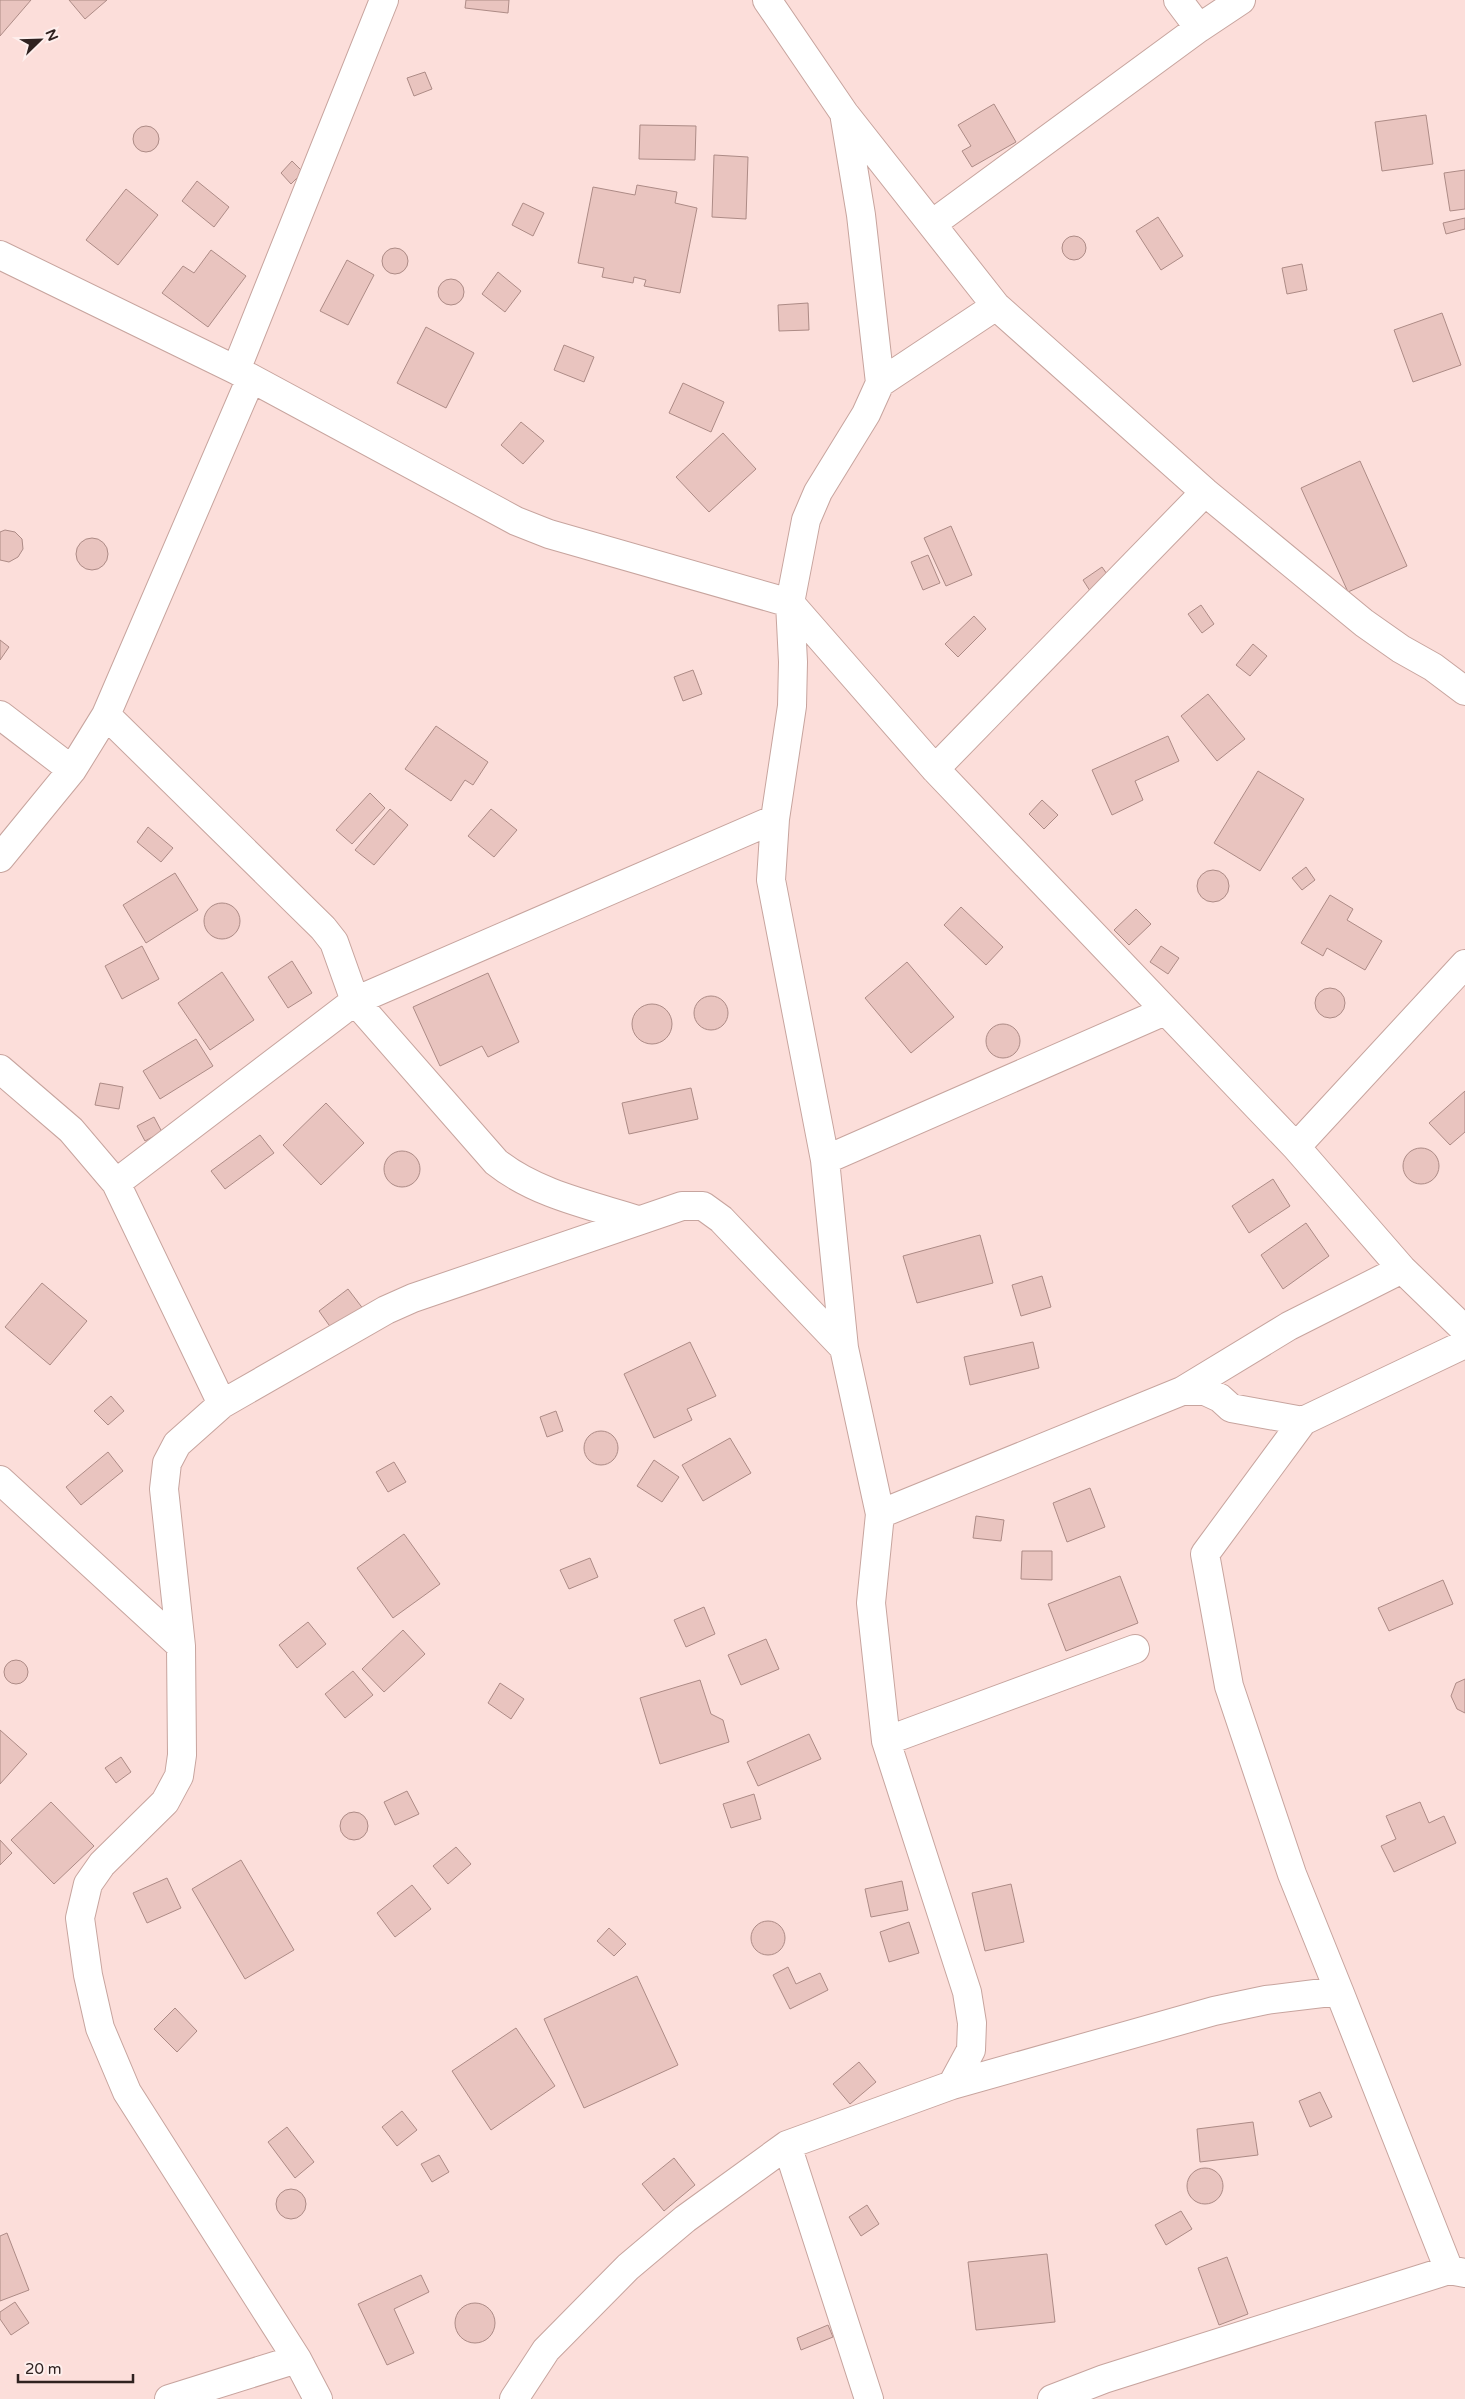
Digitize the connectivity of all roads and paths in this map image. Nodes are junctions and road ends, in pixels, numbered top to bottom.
1 (384, 0) edge
2 (767, 0) edge
3 (1178, 0) edge
4 (1241, 0) edge
5 (1199, 28) junction
6 (844, 114) junction
7 (932, 224) junction
8 (0, 255) edge
9 (996, 306) junction
10 (244, 374) junction
11 (880, 383) junction
12 (1205, 492) junction
13 (790, 603) junction
14 (1465, 691) edge
15 (106, 715) junction
16 (0, 716) edge
17 (935, 769) junction
18 (72, 770) junction
19 (775, 819) junction
20 (0, 858) edge
21 (1465, 964) edge
22 (355, 1001) junction
23 (1165, 1011) junction
24 (0, 1069) edge
25 (1296, 1147) junction
26 (825, 1160) junction
27 (116, 1183) junction
28 (638, 1220) junction
29 (1402, 1269) junction
30 (1465, 1330) edge
31 (1465, 1344) edge
32 (844, 1348) junction
33 (1182, 1391) junction
34 (222, 1404) junction
35 (1303, 1421) junction
36 (0, 1480) edge
37 (880, 1514) junction
38 (181, 1646) junction
39 (1135, 1649) dead end
40 (886, 1741) junction
41 (1339, 1991) junction
42 (952, 2084) junction
43 (787, 2145) junction
44 (1457, 2272) edge
45 (297, 2359) junction
46 (1108, 2389) edge
47 (169, 2399) edge
48 (318, 2399) edge
49 (514, 2399) edge
50 (869, 2399) edge
51 (1052, 2399) edge

1 - 10 street
2 - 6 street
3 - 5 street
4 - 5 street
5 - 7 street
6 - 7 street
6 - 11 street
7 - 9 street
8 - 10 street
9 - 11 street
9 - 12 street
10 - 13 street
10 - 15 street
11 - 13 street
12 - 14 street
12 - 17 street
13 - 17 street
13 - 19 street
15 - 18 street
15 - 22 street
16 - 18 street
17 - 23 street
18 - 20 street
19 - 22 street
19 - 26 street
21 - 25 street
22 - 27 street
22 - 28 street
23 - 25 street
23 - 26 street
24 - 27 street
25 - 29 street
26 - 32 street
27 - 34 street
28 - 32 street
28 - 34 street
29 - 30 street
29 - 33 street
31 - 35 street
32 - 37 street
33 - 35 street
33 - 37 street
34 - 38 street
35 - 41 street
36 - 38 street
37 - 40 street
38 - 45 street
39 - 40 street
40 - 42 street
41 - 42 street
41 - 44 street
42 - 43 street
43 - 49 street
43 - 50 street
44 - 46 street
45 - 47 street
45 - 48 street
46 - 51 street

